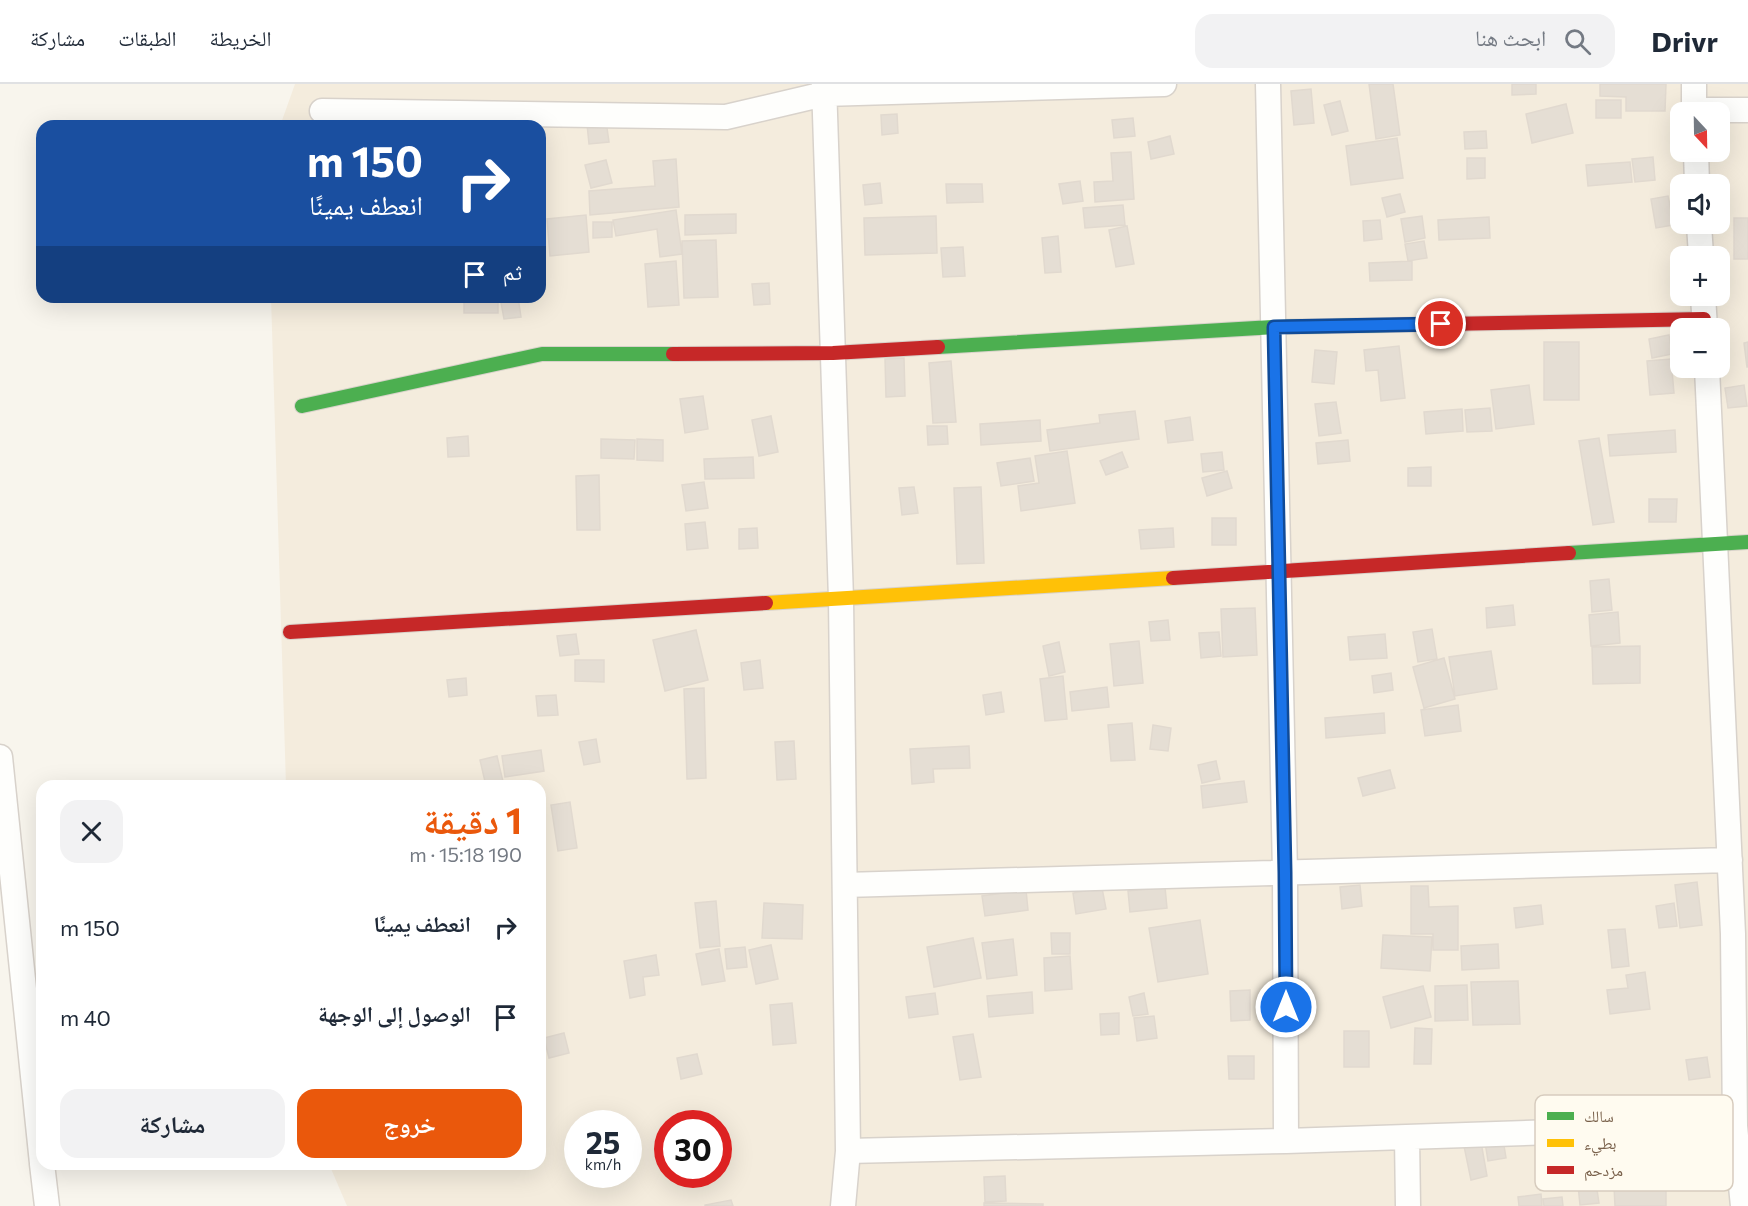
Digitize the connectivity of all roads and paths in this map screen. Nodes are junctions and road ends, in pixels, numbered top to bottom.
1 (1164, 84) edge
2 (1268, 84) edge
3 (1694, 84) edge
4 (824, 89) edge
5 (1694, 102) edge
6 (1730, 110) edge
7 (1748, 110) edge
8 (322, 111) dead end
9 (1704, 314) edge
10 (1274, 327) junction
11 (832, 353) junction
12 (1707, 378) edge
13 (302, 406) dead end
14 (1748, 542) edge
15 (1715, 544) junction
16 (1279, 571) junction
17 (841, 598) junction
18 (290, 632) dead end
19 (0, 757) edge
20 (1730, 860) junction
21 (1285, 873) junction
22 (845, 885) junction
23 (1740, 934) edge
24 (36, 1105) edge
25 (1735, 1126) joint
26 (1535, 1133) edge
27 (1407, 1137) junction
28 (1286, 1142) junction
29 (848, 1151) junction
30 (43, 1170) edge
31 (46, 1206) edge
32 (843, 1206) edge
33 (1408, 1206) edge
34 (1743, 1206) edge

1 - 4 street
2 - 10 street
3 - 5 street
4 - 8 street
4 - 11 street
6 - 7 street
9 - 10 street
10 - 11 street
10 - 16 street
11 - 13 street
11 - 17 street
12 - 15 street
14 - 15 street
15 - 16 street
15 - 20 street
16 - 17 street
16 - 21 street
17 - 18 street
17 - 22 street
19 - 24 street
20 - 21 street
20 - 23 street
21 - 22 street
21 - 28 street
22 - 29 street
23 - 25 street
25 - 34 street
26 - 27 street
27 - 28 street
27 - 33 street
28 - 29 street
29 - 32 street
30 - 31 street

